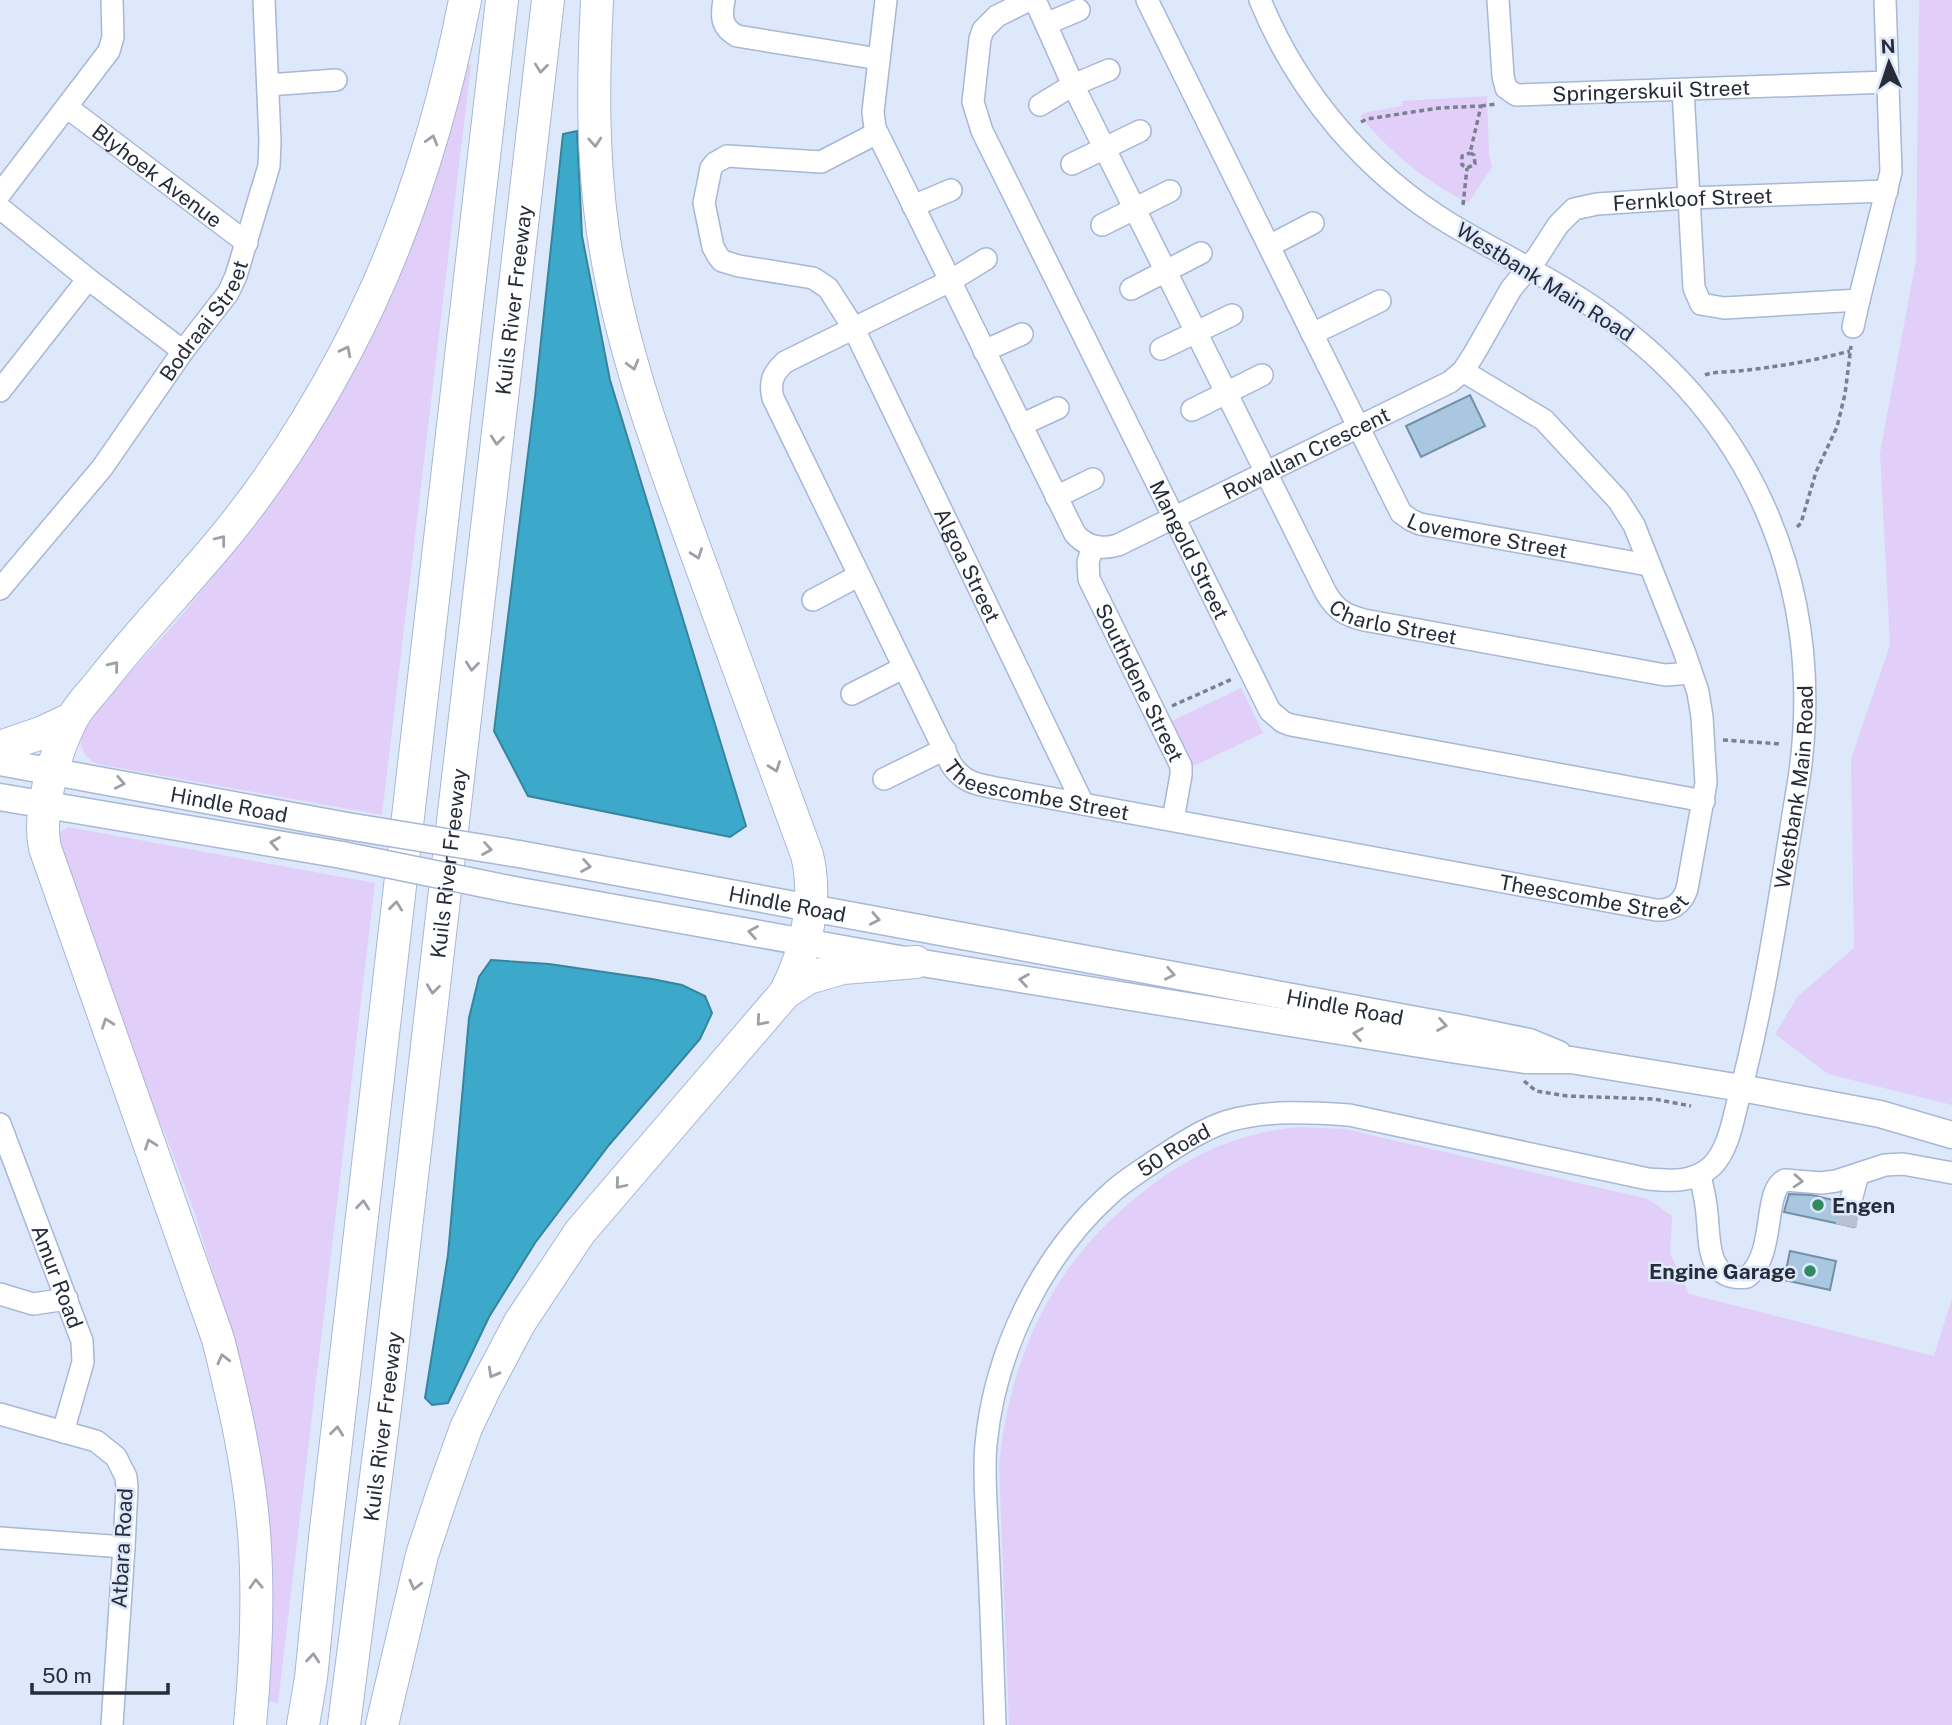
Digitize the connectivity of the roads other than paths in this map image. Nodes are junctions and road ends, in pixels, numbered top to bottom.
1 (112, 0) edge
2 (264, 0) edge
3 (466, 0) edge
4 (502, 0) edge
5 (548, 0) edge
6 (597, 0) edge
7 (724, 0) edge
8 (886, 0) edge
9 (1032, 0) edge
10 (1147, 0) edge
11 (1260, 0) edge
12 (1498, 0) edge
13 (1885, 0) edge
14 (1079, 10) dead end
15 (1046, 24) junction
16 (879, 59) junction
17 (1110, 69) dead end
18 (336, 80) dead end
19 (1889, 82) junction
20 (268, 85) junction
21 (1073, 85) junction
22 (1682, 90) junction
23 (1040, 105) dead end
24 (68, 108) junction
25 (1140, 131) dead end
26 (877, 133) junction
27 (1106, 147) junction
28 (1072, 164) dead end
29 (951, 190) dead end
30 (1170, 191) dead end
31 (1887, 191) junction
32 (0, 194) edge
33 (1688, 198) junction
34 (913, 206) junction
35 (0, 208) edge
36 (1136, 208) junction
37 (1313, 223) dead end
38 (1102, 225) dead end
39 (247, 243) junction
40 (1269, 246) junction
41 (1201, 253) dead end
42 (986, 259) dead end
43 (1528, 269) junction
44 (1166, 270) junction
45 (88, 279) junction
46 (950, 281) junction
47 (1131, 289) dead end
48 (1860, 300) junction
49 (1380, 301) dead end
50 (1232, 315) dead end
51 (853, 327) junction
52 (1853, 327) road end
53 (1196, 332) junction
54 (1022, 334) dead end
55 (1312, 334) junction
56 (1161, 349) dead end
57 (183, 351) junction
58 (984, 351) junction
59 (1463, 370) junction
60 (1262, 375) dead end
61 (0, 391) edge
62 (1227, 393) junction
63 (1058, 408) dead end
64 (1192, 410) dead end
65 (1021, 425) junction
66 (1359, 427) junction
67 (1266, 472) junction
68 (1093, 479) dead end
69 (1056, 497) junction
70 (1174, 517) junction
71 (1093, 547) junction
72 (1648, 565) junction
73 (858, 576) junction
74 (0, 589) edge
75 (813, 600) dead end
76 (903, 668) junction
77 (1691, 673) junction
78 (852, 694) dead end
79 (71, 719) junction
80 (0, 747) edge
81 (945, 750) junction
82 (0, 761) edge
83 (53, 771) junction
84 (884, 779) dead end
85 (0, 797) edge
86 (1704, 801) junction
87 (46, 804) junction
88 (1083, 804) junction
89 (1173, 820) junction
90 (810, 907) junction
91 (804, 941) junction
92 (916, 962) junction
93 (785, 993) junction
94 (1571, 1060) junction
95 (1741, 1088) junction
96 (0, 1124) edge
97 (1952, 1135) edge
98 (9, 1172) edge
99 (1952, 1173) edge
100 (1858, 1174) junction
101 (1700, 1176) junction
102 (1850, 1204) tunnel mouth
103 (0, 1294) edge
104 (67, 1299) junction
105 (0, 1414) edge
106 (62, 1432) junction
107 (0, 1538) edge
108 (124, 1546) junction
109 (112, 1725) edge
110 (250, 1725) edge
111 (303, 1725) edge
112 (344, 1725) edge
113 (382, 1725) edge
114 (995, 1725) edge

1 - 24 street
2 - 20 street, Bodraai Street
79 -> 3 highway
111 -> 4 highway, Kuils River Freeway
5 -> 112 highway, Kuils River Freeway
6 -> 90 highway
7 - 16 street
8 - 16 street
9 - 15 street, Charlo Street
9 - 70 street, Mangold Street
10 - 40 street, Lovemore Street
11 - 43 street, Westbank Main Road
12 - 22 street, Springerskuil Street
13 - 19 street
14 - 15 street
15 - 21 street, Charlo Street
16 - 26 street
17 - 21 street
18 - 20 street
19 - 22 street, Springerskuil Street
19 - 31 street
20 - 39 street, Bodraai Street
21 - 23 street
21 - 27 street, Charlo Street
22 - 33 street
24 - 32 street
24 - 39 street, Blyhoek Avenue
25 - 27 street
26 - 34 street
26 - 51 street, Algoa Street
27 - 28 street
27 - 36 street, Charlo Street
29 - 34 street
30 - 36 street
31 - 33 street, Fernkloof Street
31 - 48 street
33 - 43 street, Fernkloof Street
33 - 48 street
34 - 46 street
35 - 45 street
36 - 38 street
36 - 44 street, Charlo Street
37 - 40 street
39 - 57 street, Bodraai Street
40 - 55 street, Lovemore Street
41 - 44 street
42 - 46 street
43 - 59 street, Rowallan Crescent
43 - 95 street, Westbank Main Road
44 - 47 street
44 - 53 street, Charlo Street
45 - 57 street
45 - 61 street
46 - 51 street, Theescombe Street
46 - 58 street
48 - 52 street
49 - 55 street
50 - 53 street
51 - 73 street, Theescombe Street
51 - 88 street, Algoa Street
53 - 56 street
53 - 62 street, Charlo Street
54 - 58 street
55 - 66 street, Lovemore Street
57 - 74 street, Bodraai Street
58 - 65 street
59 - 66 street, Rowallan Crescent
59 - 72 street, Theescombe Street
60 - 62 street
62 - 64 street
62 - 67 street, Charlo Street
63 - 65 street
65 - 69 street
66 - 67 street, Rowallan Crescent
66 - 72 street, Lovemore Street
67 - 70 street, Rowallan Crescent
67 - 77 street, Charlo Street
68 - 69 street
69 - 71 street
70 - 71 street, Rowallan Crescent
70 - 86 street, Mangold Street
71 - 89 street, Southdene Street
72 - 77 street, Theescombe Street
73 - 75 street
73 - 76 street, Theescombe Street
76 - 78 street
76 - 81 street, Theescombe Street
77 - 86 street, Theescombe Street
79 - 80 highway
79 - 83 highway
81 - 84 street, Theescombe Street
81 - 88 street, Theescombe Street
82 - 83 main road, Hindle Road
83 - 87 highway
83 -> 90 main road, Hindle Road, bridge
85 - 87 main road, Hindle Road
86 - 89 street, Theescombe Street
91 -> 87 main road, Hindle Road, bridge
110 -> 87 highway
88 - 89 street, Theescombe Street
90 - 91 highway
90 -> 94 main road, Hindle Road
91 - 92 main road, Hindle Road
91 - 93 highway
92 - 93 highway
94 -> 92 main road, Hindle Road
93 -> 113 highway
94 - 95 main road, Hindle Road
95 - 97 main road, Hindle Road
95 - 101 street
96 - 98 street, Amur Road
98 - 104 street, Amur Road
99 - 100 street
101 -> 100 street
100 - 102 street
101 - 114 street, 50 Road
103 - 104 street
104 - 106 street, Amur Road
105 - 106 street, Atbara Road
106 - 108 street, Atbara Road
107 - 108 street
108 - 109 street, Atbara Road

